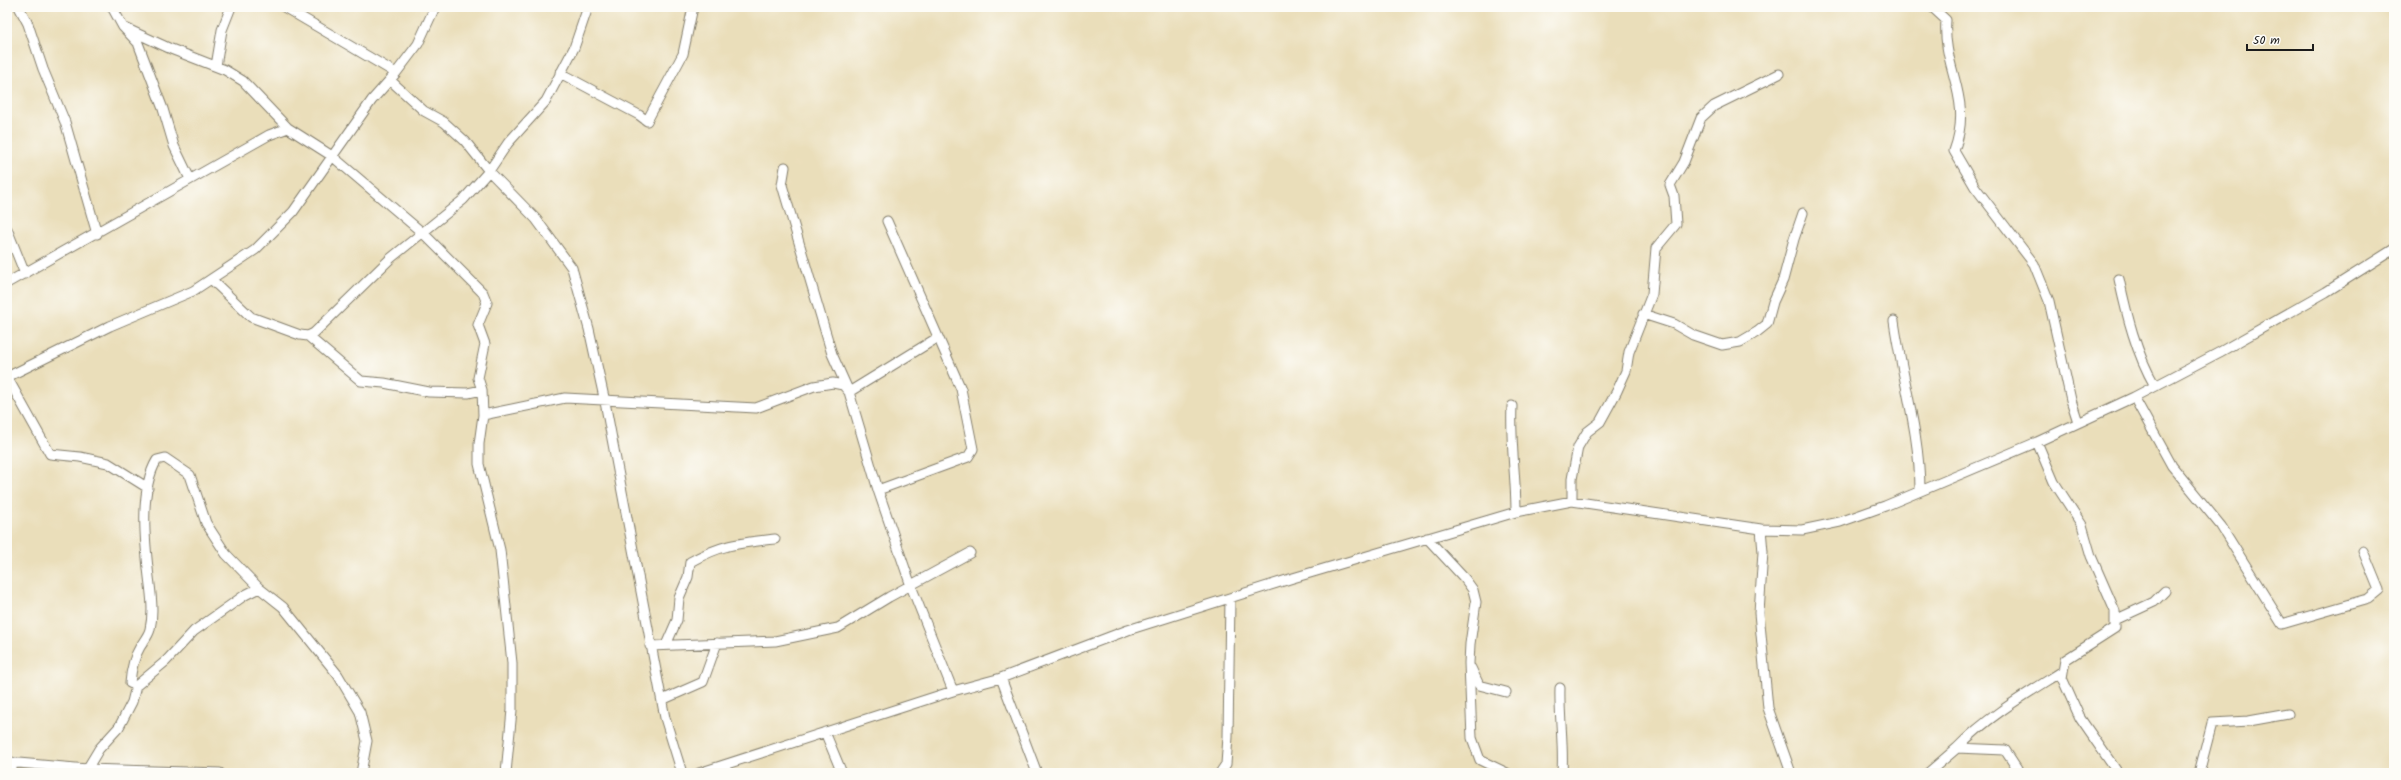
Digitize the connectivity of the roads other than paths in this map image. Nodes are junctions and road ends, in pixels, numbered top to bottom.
1 (19, 7) edge
2 (112, 7) edge
3 (231, 7) edge
4 (284, 7) edge
5 (435, 7) edge
6 (588, 7) edge
7 (693, 7) edge
8 (1932, 7) edge
9 (123, 27) junction
10 (216, 66) junction
11 (560, 73) junction
12 (1779, 74) dead end
13 (393, 76) junction
14 (288, 128) junction
15 (332, 156) junction
16 (785, 167) dead end
17 (489, 171) junction
18 (190, 180) junction
19 (1803, 213) dead end
20 (887, 221) dead end
21 (7, 229) edge
22 (421, 232) junction
23 (97, 234) junction
24 (2394, 249) edge
25 (25, 274) junction
26 (2119, 279) dead end
27 (212, 280) junction
28 (7, 283) edge
29 (1643, 314) junction
30 (1894, 321) dead end
31 (308, 336) junction
32 (936, 338) junction
33 (7, 377) edge
34 (2155, 386) junction
35 (482, 390) junction
36 (849, 392) junction
37 (2134, 397) junction
38 (605, 402) junction
39 (1512, 406) dead end
40 (484, 415) junction
41 (2078, 422) junction
42 (2037, 442) junction
43 (148, 488) junction
44 (878, 490) junction
45 (1920, 491) junction
46 (1572, 501) junction
47 (1516, 512) junction
48 (1761, 529) junction
49 (1427, 538) junction
50 (775, 539) dead end
51 (2363, 551) dead end
52 (970, 553) dead end
53 (911, 586) junction
54 (259, 588) junction
55 (2165, 591) dead end
56 (1230, 598) junction
57 (2115, 620) junction
58 (733, 642) junction
59 (717, 643) junction
60 (666, 645) junction
61 (650, 646) junction
62 (713, 658) junction
63 (1469, 663) junction
64 (2063, 671) junction
65 (1001, 678) junction
66 (136, 686) junction
67 (1560, 688) dead end
68 (953, 691) junction
69 (1506, 692) dead end
70 (662, 700) junction
71 (2288, 714) dead end
72 (825, 732) junction
73 (1957, 748) junction
74 (10, 762) edge
75 (87, 769) junction
76 (66, 770) edge
77 (12, 773) edge
78 (220, 773) edge
79 (361, 773) edge
80 (506, 773) edge
81 (682, 773) edge
82 (699, 773) edge
83 (842, 773) edge
84 (1037, 773) edge
85 (1220, 773) edge
86 (1507, 773) edge
87 (1562, 773) edge
88 (1791, 773) edge
89 (1928, 773) edge
90 (2020, 773) edge
91 (2118, 773) edge
92 (2199, 773) edge

1 - 23 street
2 - 9 street
3 - 10 street
4 - 13 street
5 - 13 street
6 - 11 street
7 - 11 street
8 - 41 street
9 - 10 street
9 - 18 street
10 - 14 street
11 - 17 street
12 - 29 street
13 - 15 street
13 - 17 street
14 - 15 street
14 - 18 street
15 - 22 street
15 - 27 street
16 - 36 street
17 - 22 street
17 - 38 street
18 - 23 street
19 - 29 street
20 - 32 street
21 - 25 street
22 - 31 street
22 - 35 street
23 - 25 street
24 - 34 street
25 - 28 street
26 - 34 street
27 - 31 street
27 - 33 street
29 - 46 street
30 - 45 street
31 - 35 street
32 - 36 street
32 - 44 street
33 - 43 street
34 - 37 street
35 - 40 street
36 - 38 street
36 - 44 street
37 - 41 street
37 - 51 street
38 - 40 street
38 - 61 street
39 - 47 street
40 - 80 street
41 - 42 street
42 - 45 street
42 - 57 street
43 - 54 street
43 - 66 street
44 - 53 street
45 - 48 street
46 - 47 street
46 - 48 street
47 - 49 street
48 - 88 street
49 - 56 street
49 - 63 street
50 - 60 street
52 - 53 street
53 - 58 street
53 - 68 street
54 - 66 street
54 - 79 street
55 - 57 street
56 - 65 street
56 - 85 street
57 - 64 street
58 - 59 street
58 - 62 street
59 - 60 street
59 - 62 street
60 - 61 street
61 - 70 street
62 - 70 street
63 - 69 street
63 - 86 street
64 - 73 street
64 - 91 street
65 - 68 street
65 - 84 street
66 - 75 street
67 - 87 street
68 - 72 street
70 - 81 street
71 - 92 street
72 - 82 street
72 - 83 street
73 - 89 street
73 - 90 street
74 - 76 street
74 - 77 street
75 - 76 street
75 - 78 street

